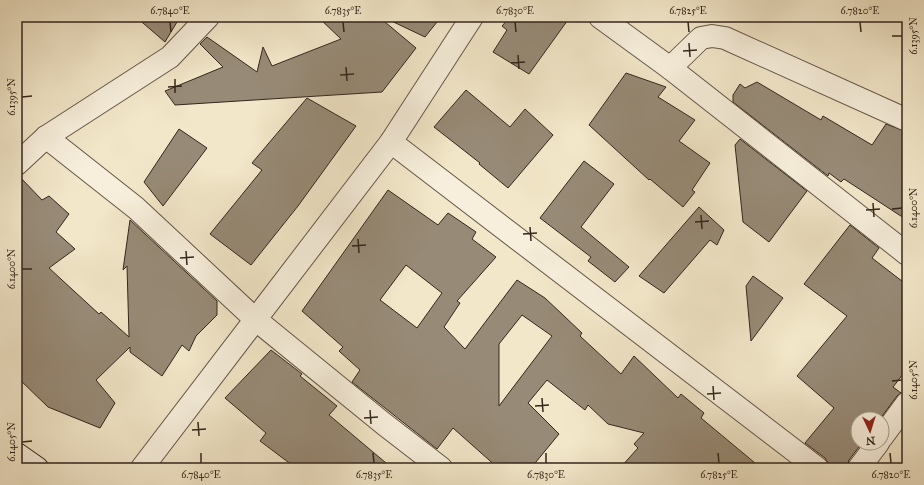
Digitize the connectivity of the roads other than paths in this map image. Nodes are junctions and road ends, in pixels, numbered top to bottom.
1 (208, 17) edge
2 (472, 17) edge
3 (600, 17) edge
4 (670, 68) junction
5 (907, 120) edge
6 (46, 137) junction
7 (391, 142) junction
8 (17, 164) edge
9 (907, 254) edge
10 (255, 319) junction
11 (904, 411) edge
12 (890, 428) edge
13 (872, 451) edge
14 (17, 454) edge
15 (37, 468) edge
16 (142, 468) edge
17 (441, 468) edge
18 (816, 468) edge
19 (859, 468) edge

1 - 6 street
2 - 7 street
3 - 4 street
4 - 5 street
4 - 9 street
6 - 8 street
6 - 10 street
7 - 10 street
7 - 18 street
10 - 16 street
10 - 17 street
11 - 12 street
13 - 19 street
14 - 15 street

